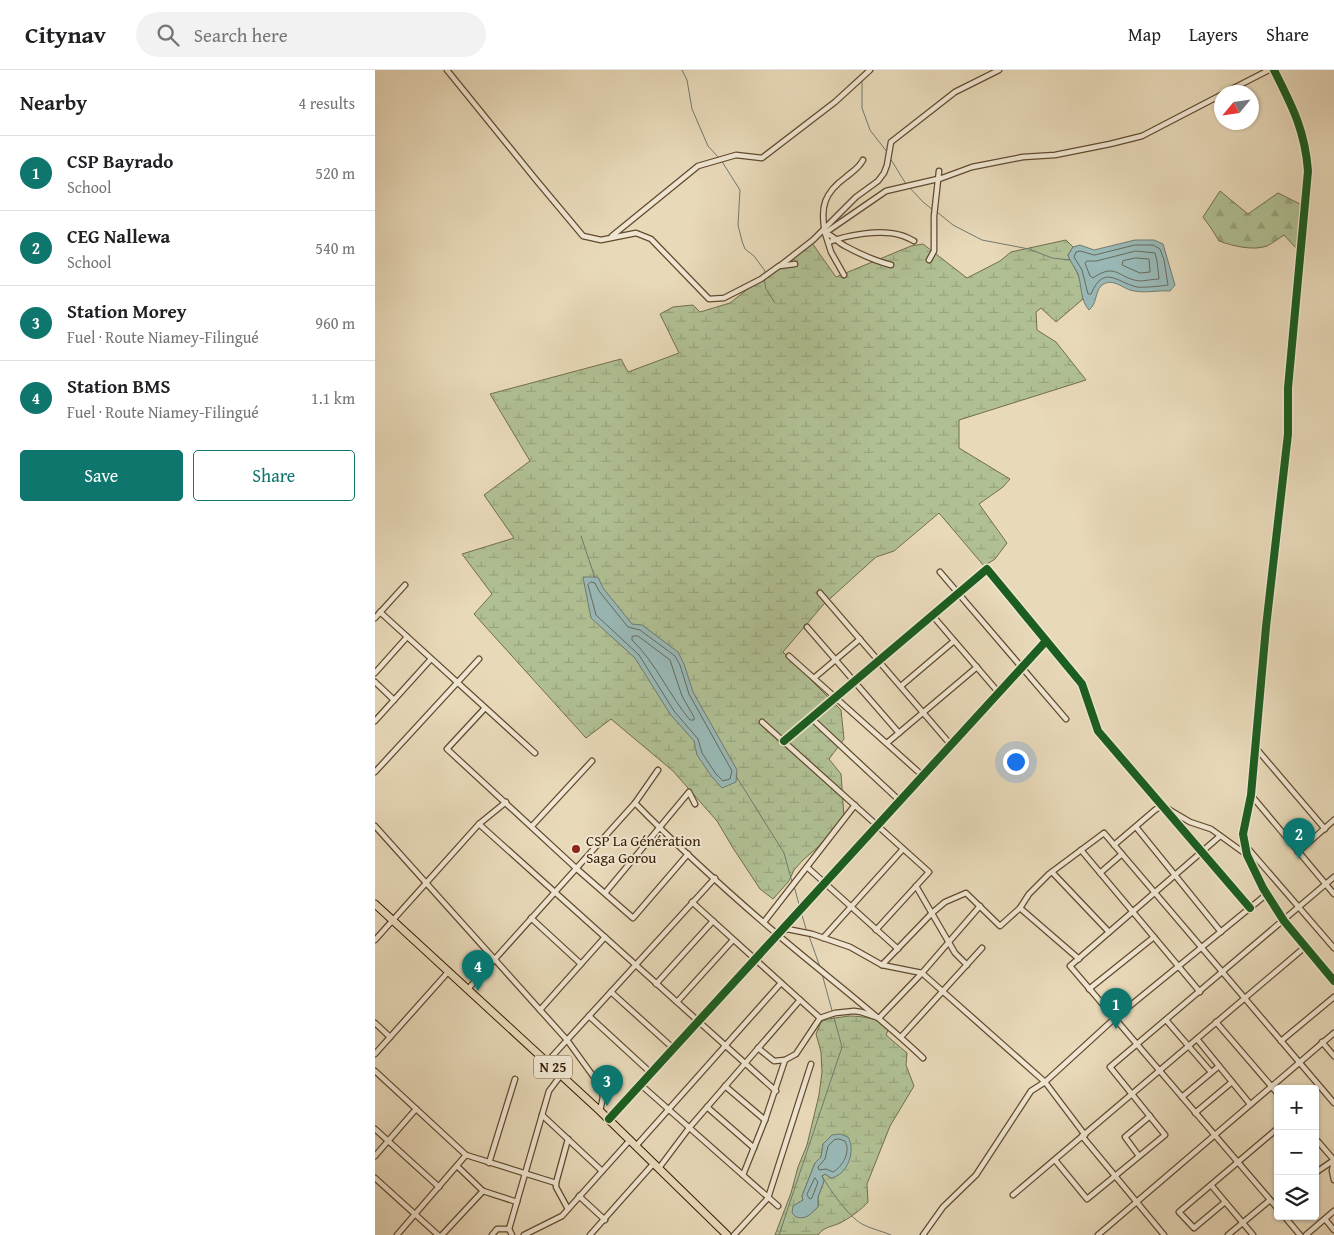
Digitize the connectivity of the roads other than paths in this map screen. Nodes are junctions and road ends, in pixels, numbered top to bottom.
1 (447, 70) edge
2 (870, 70) edge
3 (999, 70) edge
4 (1269, 70) edge
5 (1274, 70) edge
6 (1240, 85) edge
7 (1214, 99) edge
8 (863, 160) dead end
9 (939, 170) dead end
10 (938, 179) junction
11 (824, 231) junction
12 (609, 239) junction
13 (835, 240) junction
14 (914, 241) dead end
15 (829, 242) junction
16 (929, 260) dead end
17 (795, 264) dead end
18 (891, 265) dead end
19 (779, 266) junction
20 (844, 275) dead end
21 (940, 572) dead end
22 (405, 585) dead end
23 (820, 593) dead end
24 (958, 593) junction
25 (380, 612) junction
26 (932, 615) junction
27 (375, 618) edge
28 (807, 627) dead end
29 (407, 637) junction
30 (860, 639) junction
31 (954, 641) junction
32 (1046, 641) junction
33 (789, 656) dead end
34 (431, 659) junction
35 (479, 659) dead end
36 (835, 660) junction
37 (879, 660) junction
38 (977, 667) junction
39 (1022, 668) junction
40 (375, 673) edge
41 (814, 678) junction
42 (375, 682) edge
43 (854, 682) junction
44 (457, 683) junction
45 (901, 686) junction
46 (999, 693) junction
47 (836, 697) junction
48 (394, 700) junction
49 (485, 708) junction
50 (923, 712) junction
51 (811, 718) junction
52 (1065, 719) dead end
53 (375, 721) edge
54 (762, 722) dead end
55 (899, 733) junction
56 (784, 741) junction
57 (887, 743) junction
58 (951, 745) junction
59 (1255, 747) junction
60 (535, 753) dead end
61 (592, 761) dead end
62 (658, 770) dead end
63 (375, 772) edge
64 (923, 776) junction
65 (1251, 795) junction
66 (900, 801) junction
67 (506, 802) junction
68 (635, 803) junction
69 (695, 804) dead end
70 (855, 805) junction
71 (1163, 805) junction
72 (1334, 820) edge
73 (479, 824) junction
74 (375, 826) edge
75 (532, 826) junction
76 (877, 826) junction
77 (1136, 827) junction
78 (660, 828) junction
79 (1325, 829) junction
80 (1220, 836) junction
81 (1245, 844) junction
82 (1114, 845) junction
83 (903, 849) junction
84 (1081, 850) junction
85 (1202, 852) junction
86 (1298, 852) junction
87 (688, 854) junction
88 (1122, 854) junction
89 (1247, 855) junction
90 (807, 867) junction
91 (577, 869) junction
92 (1052, 872) junction
93 (1100, 873) junction
94 (1175, 875) junction
95 (1334, 877) edge
96 (715, 878) junction
97 (426, 882) junction
98 (824, 883) junction
99 (1326, 884) junction
100 (916, 886) junction
101 (554, 892) junction
102 (605, 893) junction
103 (1155, 893) junction
104 (1267, 894) junction
105 (1334, 894) edge
106 (692, 902) junction
107 (375, 904) edge
108 (979, 906) junction
109 (851, 907) junction
110 (1300, 907) junction
111 (1020, 908) junction
112 (1250, 908) junction
113 (1133, 912) junction
114 (932, 913) junction
115 (531, 918) junction
116 (393, 920) junction
117 (713, 921) junction
118 (1284, 921) junction
119 (764, 922) junction
120 (876, 930) junction
121 (1109, 932) junction
122 (1221, 932) junction
123 (777, 934) junction
124 (605, 937) junction
125 (1154, 937) junction
126 (823, 938) junction
127 (375, 940) edge
128 (733, 940) junction
129 (949, 942) junction
130 (1305, 946) junction
131 (983, 948) dead end
132 (1202, 948) junction
133 (1334, 948) edge
134 (898, 949) junction
135 (1079, 958) junction
136 (495, 959) junction
137 (755, 959) junction
138 (581, 964) junction
139 (636, 965) junction
140 (882, 965) junction
141 (967, 965) junction
142 (1179, 966) junction
143 (449, 971) junction
144 (921, 973) junction
145 (1223, 973) junction
146 (1334, 981) edge
147 (781, 983) junction
148 (656, 984) junction
149 (468, 989) junction
150 (1089, 989) junction
151 (611, 992) junction
152 (943, 992) junction
153 (1200, 992) junction
154 (1334, 997) edge
155 (1245, 998) junction
156 (800, 1000) junction
157 (677, 1002) junction
158 (540, 1010) junction
159 (589, 1016) junction
160 (820, 1018) junction
161 (879, 1018) junction
162 (1115, 1018) junction
163 (1166, 1020) junction
164 (698, 1021) junction
165 (1216, 1022) junction
166 (375, 1023) edge
167 (1334, 1033) edge
168 (390, 1037) junction
169 (901, 1037) junction
170 (1197, 1039) junction
171 (567, 1040) junction
172 (1281, 1041) junction
173 (1322, 1042) junction
174 (724, 1045) junction
175 (1137, 1045) junction
176 (1189, 1046) junction
177 (674, 1048) junction
178 (758, 1048) junction
179 (375, 1054) edge
180 (1334, 1056) edge
181 (923, 1058) dead end
182 (785, 1060) junction
183 (547, 1062) junction
184 (1299, 1062) junction
185 (745, 1064) junction
186 (811, 1064) dead end
187 (1219, 1066) junction
188 (375, 1071) edge
189 (1160, 1071) junction
190 (1211, 1072) junction
191 (651, 1073) junction
192 (561, 1075) junction
193 (515, 1079) dead end
194 (1045, 1082) junction
195 (1232, 1082) junction
196 (641, 1085) junction
197 (725, 1086) junction
198 (1271, 1086) junction
199 (1274, 1089) edge
200 (776, 1091) junction
201 (1132, 1095) junction
202 (1182, 1097) junction
203 (1334, 1103) edge
204 (1250, 1104) junction
205 (707, 1107) junction
206 (416, 1109) junction
207 (668, 1109) junction
208 (600, 1111) junction
209 (1195, 1113) junction
210 (542, 1115) junction
211 (1150, 1116) junction
212 (609, 1119) junction
213 (765, 1120) junction
214 (375, 1128) edge
215 (689, 1128) junction
216 (1276, 1130) edge
217 (1214, 1135) junction
218 (1083, 1136) junction
219 (568, 1139) junction
220 (630, 1140) junction
221 (389, 1141) junction
222 (1319, 1143) edge
223 (636, 1146) junction
224 (754, 1148) junction
225 (466, 1155) junction
226 (375, 1156) edge
227 (1139, 1156) junction
228 (1055, 1160) junction
229 (1334, 1160) edge
230 (489, 1162) junction
231 (1237, 1162) junction
232 (457, 1166) junction
233 (656, 1166) junction
234 (1319, 1170) edge
235 (602, 1171) junction
236 (525, 1174) junction
237 (743, 1175) junction
238 (1114, 1176) junction
239 (375, 1178) edge
240 (1334, 1180) edge
241 (556, 1183) junction
242 (1211, 1185) junction
243 (439, 1187) junction
244 (483, 1191) junction
245 (1013, 1195) dead end
246 (579, 1196) junction
247 (769, 1198) junction
248 (1274, 1200) edge
249 (1271, 1201) junction
250 (517, 1202) junction
251 (1225, 1202) junction
252 (1137, 1203) junction
253 (1274, 1204) edge
254 (779, 1206) dead end
255 (568, 1209) junction
256 (1334, 1211) edge
257 (415, 1214) junction
258 (1325, 1219) junction
259 (605, 1220) junction
260 (1287, 1220) edge
261 (1243, 1223) junction
262 (509, 1229) junction
263 (1334, 1230) edge
264 (593, 1234) edge
265 (397, 1235) edge
266 (438, 1235) edge
267 (442, 1235) edge
268 (492, 1235) edge
269 (512, 1235) edge
270 (524, 1235) edge
271 (727, 1235) edge
272 (734, 1235) edge
273 (923, 1235) edge
274 (1098, 1235) edge
275 (1164, 1235) edge
276 (1228, 1235) edge
277 (1253, 1235) edge
278 (1300, 1235) edge
279 (1306, 1235) edge

1 - 12 street
2 - 12 street
3 - 11 street
4 - 6 street
5 - 59 street
7 - 10 street
8 - 11 street
9 - 10 street
10 - 11 street
10 - 16 street
11 - 13 street
11 - 15 street
11 - 19 street
12 - 19 street
13 - 14 street
13 - 15 street
13 - 18 street
15 - 20 street
17 - 19 street
21 - 24 street
22 - 25 street
23 - 30 street
24 - 26 street
24 - 32 street
24 - 39 street
25 - 27 street
25 - 29 street
26 - 31 street
26 - 37 street
28 - 36 street
29 - 34 street
29 - 40 street
30 - 36 street
30 - 37 street
31 - 38 street
31 - 45 street
32 - 39 street
32 - 71 street
33 - 41 street
34 - 44 street
34 - 48 street
35 - 44 street
36 - 41 street
36 - 43 street
37 - 43 street
37 - 45 street
38 - 46 street
38 - 50 street
39 - 46 street
39 - 52 street
41 - 47 street
42 - 48 street
43 - 47 street
43 - 55 street
44 - 49 street
44 - 63 street
45 - 50 street
46 - 58 street
47 - 51 street
47 - 57 street
48 - 53 street
49 - 60 street
49 - 67 street
50 - 55 street
50 - 58 street
51 - 56 street
51 - 66 street
54 - 56 street
55 - 57 street
56 - 70 street
57 - 64 street
58 - 64 street
59 - 65 street
59 - 79 street
61 - 75 street
62 - 68 street
64 - 66 street
65 - 81 street
65 - 86 street
66 - 76 street
67 - 73 street
67 - 75 street
68 - 78 street
68 - 91 street
69 - 78 street
70 - 76 street
70 - 90 street
71 - 77 street
71 - 80 street
71 - 85 street
72 - 79 street
73 - 97 street
73 - 101 street
74 - 97 street
75 - 91 street
76 - 83 street
76 - 98 street
77 - 82 street
77 - 94 street
78 - 87 street
78 - 102 street
79 - 86 street
80 - 85 street
80 - 89 street
81 - 89 street
81 - 110 street
82 - 84 street
82 - 88 street
83 - 100 street
83 - 109 street
84 - 92 street
84 - 93 street
85 - 94 street
85 - 112 street
86 - 99 street
87 - 96 street
87 - 102 street
88 - 93 street
88 - 103 street
89 - 104 street
90 - 98 street
90 - 119 street
91 - 101 street
91 - 102 street
92 - 111 street
92 - 121 street
93 - 113 street
94 - 103 street
94 - 122 street
95 - 99 street
96 - 106 street
96 - 119 street
97 - 116 street
97 - 136 street
98 - 109 street
98 - 123 street
99 - 105 street
99 - 110 street
100 - 114 street
100 - 120 street
101 - 115 street
101 - 124 street
103 - 113 street
103 - 132 street
104 - 112 street
104 - 118 street
106 - 117 street
106 - 139 street
107 - 116 main road, N 25
108 - 111 street
108 - 114 street
108 - 129 street
109 - 120 street
109 - 126 street
110 - 118 street
110 - 133 street
111 - 135 street
112 - 122 street
113 - 121 street
113 - 125 street
114 - 129 street
114 - 134 street
115 - 136 street
115 - 138 street
116 - 127 street
116 - 143 main road, N 25
117 - 128 street
117 - 148 street
118 - 130 street
118 - 145 street
119 - 123 street
120 - 134 street
121 - 135 street
122 - 132 street
123 - 126 street
123 - 137 street
123 - 161 street
124 - 138 street
124 - 139 street
125 - 142 street
125 - 150 street
126 - 140 street
128 - 137 street
128 - 157 street
129 - 141 street
129 - 144 street
130 - 146 street
130 - 155 street
131 - 141 street
132 - 142 street
132 - 145 street
134 - 140 street
135 - 150 street
136 - 149 street
136 - 158 street
137 - 147 street
137 - 164 street
138 - 158 street
139 - 148 street
139 - 151 street
140 - 144 street
141 - 152 street
142 - 153 street
142 - 162 street
143 - 149 main road, N 25
143 - 168 street
144 - 152 street
144 - 161 street
145 - 153 street
145 - 155 street
147 - 156 street
147 - 174 street
148 - 157 street
149 - 183 main road, N 25
150 - 162 street
151 - 159 street
151 - 177 street
152 - 169 street
152 - 194 street
153 - 163 street
154 - 172 street
155 - 165 street
155 - 172 street
156 - 160 street
156 - 178 street
157 - 164 street
158 - 171 street
159 - 171 street
159 - 191 street
160 - 161 street
160 - 182 street
161 - 169 street
162 - 175 street
162 - 194 street
163 - 175 street
163 - 176 street
164 - 174 street
164 - 177 street
165 - 170 street
165 - 198 street
166 - 168 street
167 - 173 street
168 - 179 street
169 - 181 street
170 - 176 street
170 - 187 street
171 - 183 street
171 - 208 street
172 - 184 street
173 - 180 street
173 - 184 street
174 - 185 street
174 - 207 street
175 - 189 street
175 - 201 street
176 - 189 street
176 - 190 street
177 - 191 street
178 - 182 street
178 - 185 street
182 - 200 street
183 - 192 main road, N 25
184 - 198 street
184 - 203 street
185 - 197 street
185 - 200 street
186 - 247 street
187 - 190 street
187 - 195 street
188 - 206 street
189 - 201 street
189 - 202 street
190 - 202 street
191 - 196 street
192 - 208 main road, N 25
192 - 210 street
193 - 230 street
194 - 218 street
194 - 273 street
195 - 204 street
195 - 209 street
196 - 207 street
196 - 212 street
197 - 205 street
197 - 213 street
198 - 199 street
198 - 204 street
200 - 213 street
201 - 211 street
201 - 218 street
202 - 209 street
204 - 217 street
205 - 215 street
205 - 224 street
206 - 221 street
206 - 225 street
207 - 215 street
207 - 223 street
208 - 212 main road, N 25
209 - 217 street
210 - 219 street
210 - 236 street
211 - 227 street
211 - 227 street
212 - 220 main road, N 25
213 - 224 street
214 - 221 street
215 - 233 street
215 - 237 street
216 - 231 street
217 - 231 street
217 - 252 street
218 - 228 street
218 - 238 street
219 - 235 street
219 - 241 street
220 - 223 main road, N 25
220 - 235 street
221 - 226 street
221 - 243 street
222 - 229 street
223 - 233 main road, N 25
224 - 237 street
225 - 230 street
225 - 232 street
227 - 238 street
228 - 238 street
228 - 245 street
229 - 234 street
229 - 240 street
230 - 236 street
231 - 242 street
231 - 249 street
232 - 243 street
232 - 244 street
233 - 259 street
233 - 271 main road, N 25
235 - 246 street
236 - 241 street
236 - 250 street
237 - 247 street
238 - 252 street
239 - 257 street
241 - 255 street
242 - 251 street
242 - 251 street
243 - 257 street
244 - 250 street
244 - 267 street
246 - 255 street
246 - 259 street
247 - 254 street
247 - 272 street
248 - 249 street
249 - 253 street
249 - 261 street
250 - 262 street
251 - 261 street
252 - 274 street
252 - 275 street
255 - 270 street
256 - 258 street
257 - 265 street
257 - 266 street
258 - 263 street
258 - 279 street
259 - 264 street
260 - 278 street
261 - 276 street
261 - 277 street
262 - 268 street
262 - 269 street

